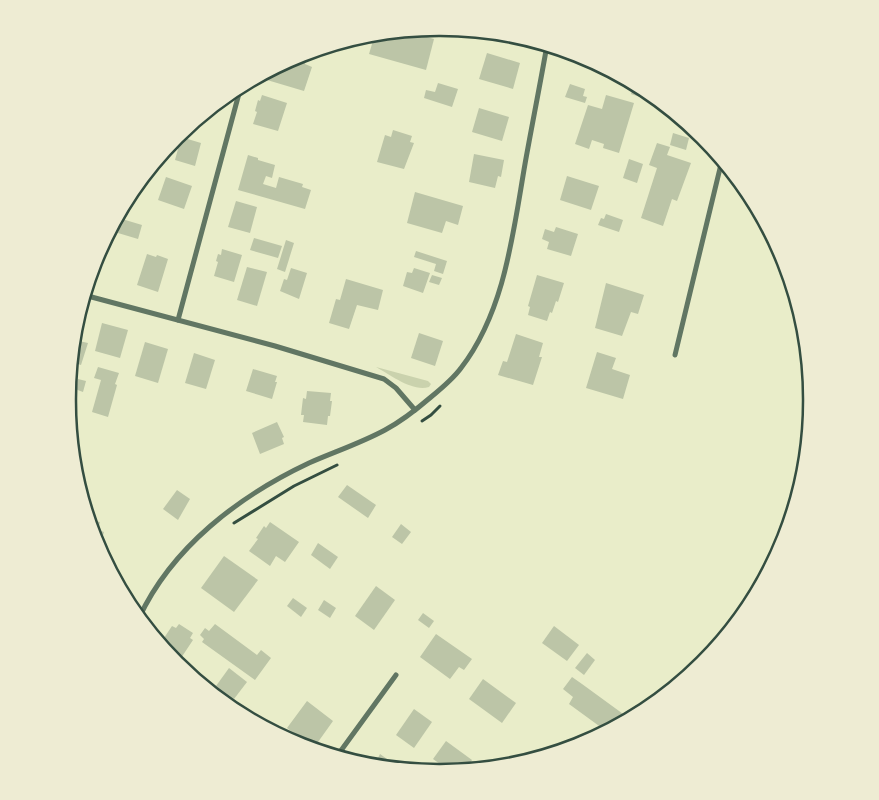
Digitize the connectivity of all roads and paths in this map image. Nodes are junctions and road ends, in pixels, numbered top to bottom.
1 (545, 53) edge
2 (238, 97) edge
3 (720, 169) edge
4 (91, 297) edge
5 (178, 320) junction
6 (675, 356) dead end
7 (444, 402) dead end
8 (415, 410) junction
9 (415, 425) dead end
10 (342, 463) dead end
11 (232, 524) dead end
12 (143, 610) edge
13 (396, 674) dead end
14 (341, 750) edge

1 - 8 street
2 - 5 street
3 - 6 street
4 - 5 street
5 - 8 street
7 - 9 path
8 - 12 street
10 - 11 path
13 - 14 street

